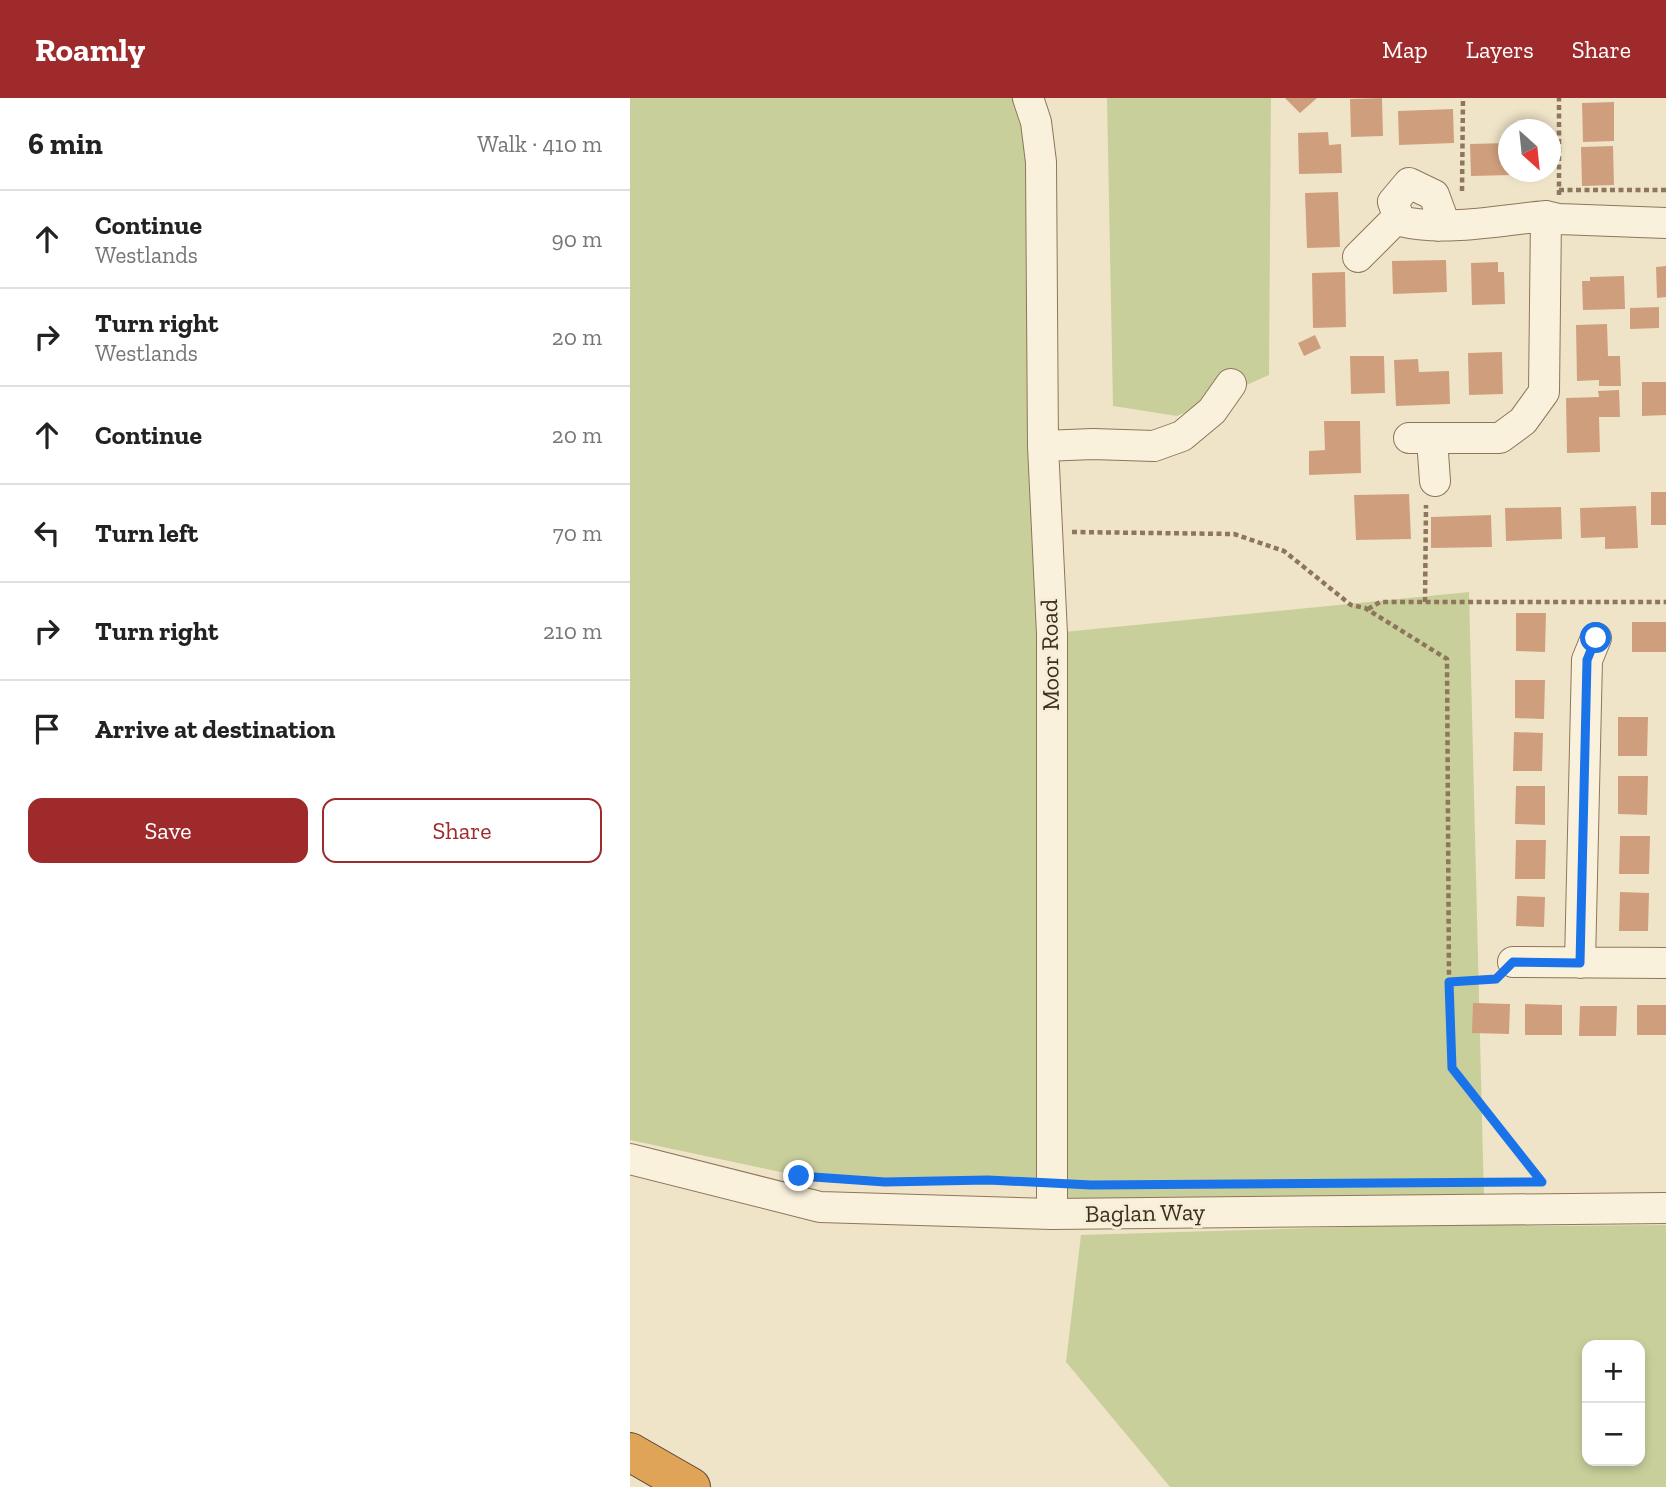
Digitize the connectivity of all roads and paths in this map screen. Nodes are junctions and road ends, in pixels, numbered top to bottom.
1 (1028, 98) edge
2 (1463, 98) edge
3 (1559, 98) edge
4 (1666, 190) edge
5 (1555, 208) junction
6 (1666, 223) edge
7 (1450, 225) junction
8 (1358, 257) dead end
9 (1231, 384) dead end
10 (1043, 446) junction
11 (1435, 481) joint
12 (1065, 532) dead end
13 (1425, 602) junction
14 (1666, 602) edge
15 (1368, 610) junction
16 (1596, 638) dead end
17 (1513, 962) joint
18 (1580, 963) junction
19 (1666, 963) edge
20 (1449, 982) junction
21 (630, 1159) edge
22 (812, 1177) dead end
23 (848, 1179) dead end
24 (911, 1181) dead end
25 (1480, 1181) dead end
26 (1529, 1181) dead end
27 (1542, 1182) junction
28 (1555, 1182) dead end
29 (1052, 1183) junction
30 (1666, 1208) edge
31 (1052, 1214) junction
32 (630, 1452) edge
33 (691, 1487) edge

1 - 10 street, Moor Road
2 - 7 path
3 - 5 path
4 - 5 path
5 - 6 street
5 - 7 street
5 - 11 street
7 - 8 street
9 - 10 street
10 - 29 street, Moor Road
11 - 13 path
12 - 15 path
13 - 14 path
13 - 15 path
15 - 20 path
16 - 18 street
17 - 18 street
17 - 20 path
18 - 19 street
20 - 27 path
21 - 31 street, Baglan Way
22 - 23 path
24 - 29 path
25 - 29 path
26 - 27 path
27 - 28 path
29 - 31 street, Moor Road
30 - 31 street, Baglan Way
32 - 33 highway

